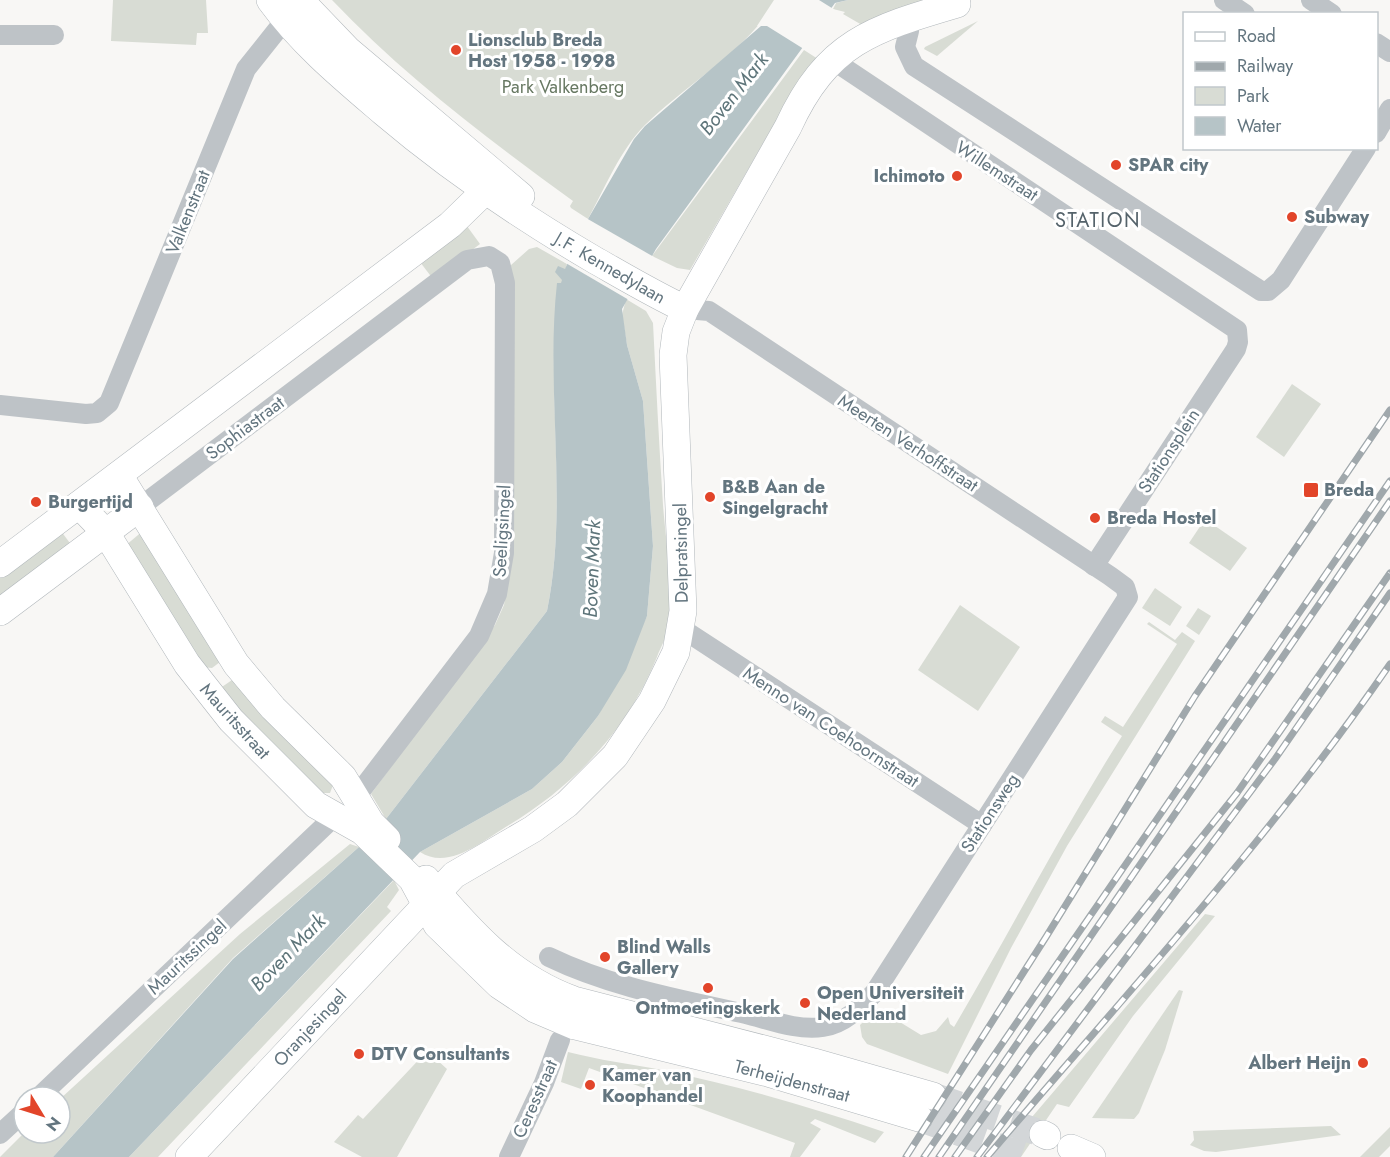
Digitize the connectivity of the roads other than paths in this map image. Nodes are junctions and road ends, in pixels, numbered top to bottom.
1 (1224, 0) edge
2 (1311, 0) edge
3 (960, 2) edge
4 (290, 6) edge
5 (1242, 12) edge
6 (1329, 12) edge
7 (909, 31) junction
8 (0, 35) edge
9 (54, 35) dead end
10 (850, 57) junction
11 (1390, 109) edge
12 (1378, 131) edge
13 (1365, 150) edge
14 (485, 191) junction
15 (569, 237) junction
16 (495, 258) joint
17 (685, 309) junction
18 (1239, 335) joint
19 (0, 405) edge
20 (119, 475) junction
21 (79, 505) junction
22 (140, 507) junction
23 (106, 533) junction
24 (0, 564) edge
25 (1102, 571) junction
26 (1127, 589) joint
27 (0, 612) edge
28 (681, 628) junction
29 (236, 664) junction
30 (204, 688) junction
31 (356, 797) junction
32 (335, 816) junction
33 (982, 825) junction
34 (367, 827) junction
35 (432, 899) junction
36 (549, 957) dead end
37 (560, 1040) dead end
38 (52, 1085) edge
39 (926, 1107) tunnel mouth
40 (12, 1123) edge
41 (0, 1134) edge
42 (190, 1157) edge
43 (509, 1157) edge

1 - 5 street
2 - 6 street
3 - 7 street
3 - 10 street
4 - 14 street, J.F. Kennedylaan
4 - 15 street, J.F. Kennedylaan
4 - 19 street, Valkenstraat
7 - 10 street
7 - 13 street
8 - 9 street
10 - 17 street, Delpratsingel
10 - 18 street, Willemstraat
11 - 12 street
14 - 15 street, J.F. Kennedylaan
14 - 20 street
15 - 17 street, J.F. Kennedylaan
16 - 22 street, Sophiastraat
16 - 31 street, Seeligsingel
17 - 25 street, Meerten Verhoffstraat
17 - 28 street, Delpratsingel
18 - 25 street, Stationsplein
20 - 21 street
20 - 22 street, Mauritsstraat
21 - 23 street, Mauritsstraat
21 - 24 street
22 - 23 street, Sophiastraat
22 - 29 street, Mauritsstraat
23 - 27 street, Sophiastraat
23 - 30 street, Mauritsstraat
25 - 26 street, Meerten Verhoffstraat
26 - 33 street, Stationsweg
28 - 33 street, Menno van Coehoornstraat
28 - 35 street, Delpratsingel
29 - 30 street
29 - 31 street, Mauritsstraat
30 - 32 street, Mauritsstraat
31 - 32 street
31 - 34 street, Mauritsstraat
32 - 34 street, Mauritsstraat
32 - 38 street, Mauritssingel
33 - 36 street, Stationsweg
34 - 35 street, Mauritsstraat
35 - 39 street, Terheijdenstraat
35 - 42 street, Oranjesingel
37 - 43 street, Ceresstraat
40 - 41 street

